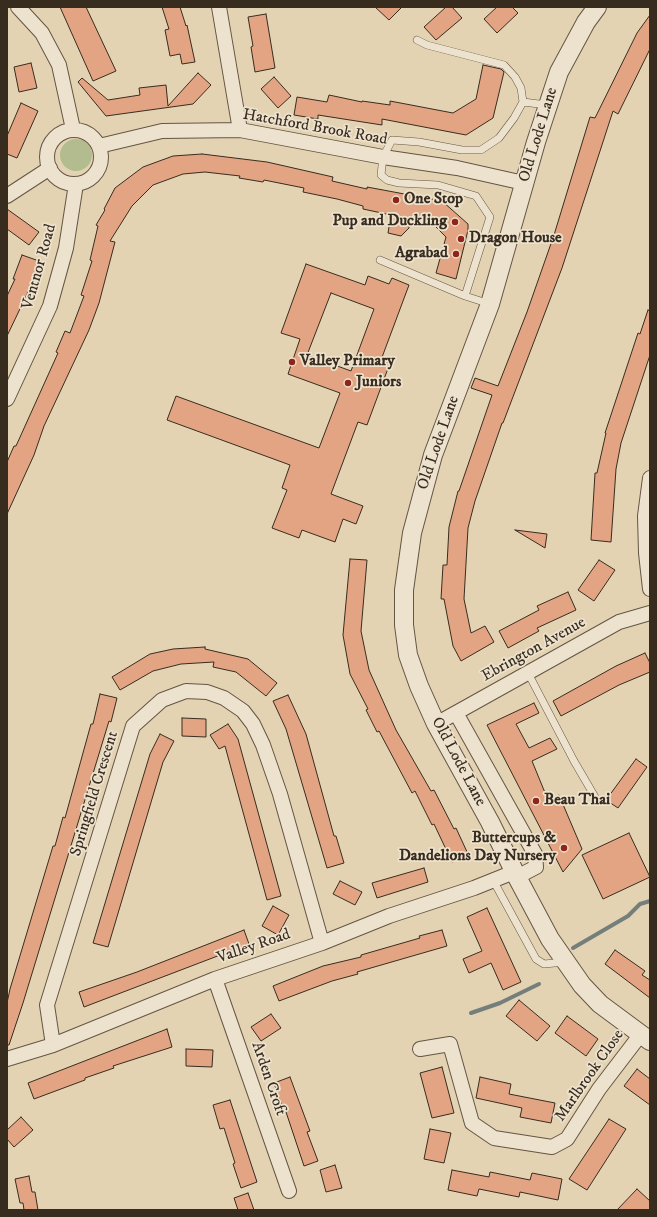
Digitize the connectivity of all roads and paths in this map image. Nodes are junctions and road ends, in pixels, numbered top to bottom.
1 (18, 7) edge
2 (219, 7) edge
3 (597, 7) edge
4 (417, 40) dead end
5 (523, 102) junction
6 (547, 105) junction
7 (73, 129) junction
8 (240, 130) junction
9 (99, 146) junction
10 (384, 157) junction
11 (50, 168) junction
12 (524, 183) junction
13 (76, 184) junction
14 (7, 196) edge
15 (380, 260) dead end
16 (465, 296) junction
17 (490, 304) junction
18 (7, 399) edge
19 (650, 478) edge
20 (650, 589) edge
21 (650, 613) edge
22 (528, 673) junction
23 (456, 713) junction
24 (436, 724) junction
25 (596, 797) dead end
26 (515, 874) junction
27 (493, 880) junction
28 (322, 943) junction
29 (565, 962) junction
30 (215, 979) junction
31 (645, 1038) edge
32 (53, 1046) junction
33 (420, 1049) dead end
34 (7, 1059) edge
35 (289, 1191) dead end

1 - 7 street
2 - 8 street
3 - 6 street, Old Lode Lane
4 - 5 lane
5 - 6 lane
5 - 10 lane
6 - 12 street, Old Lode Lane
7 - 9 street
7 - 11 street
8 - 9 street, Hatchford Brook Road
8 - 10 street, Hatchford Brook Road
9 - 13 street
10 - 12 street, Hatchford Brook Road
10 - 16 lane
11 - 13 street
11 - 14 street
12 - 17 street, Old Lode Lane
13 - 18 street, Ventnor Road
15 - 16 lane
16 - 17 lane
17 - 24 street, Old Lode Lane
19 - 20 street
21 - 22 street, Ebrington Avenue
22 - 23 street, Ebrington Avenue
22 - 25 lane
23 - 24 street, Ebrington Avenue
23 - 26 street, Old Lode Lane
24 - 26 street, Old Lode Lane
26 - 27 street, Valley Road
26 - 29 street, Old Lode Lane
27 - 28 street, Valley Road
27 - 29 lane
28 - 30 street, Valley Road
28 - 32 street, Springfield Crescent
29 - 31 street, Old Lode Lane
30 - 32 street, Valley Road
30 - 35 street, Arden Croft
31 - 33 street, Marlbrook Close
32 - 34 street, Valley Road

